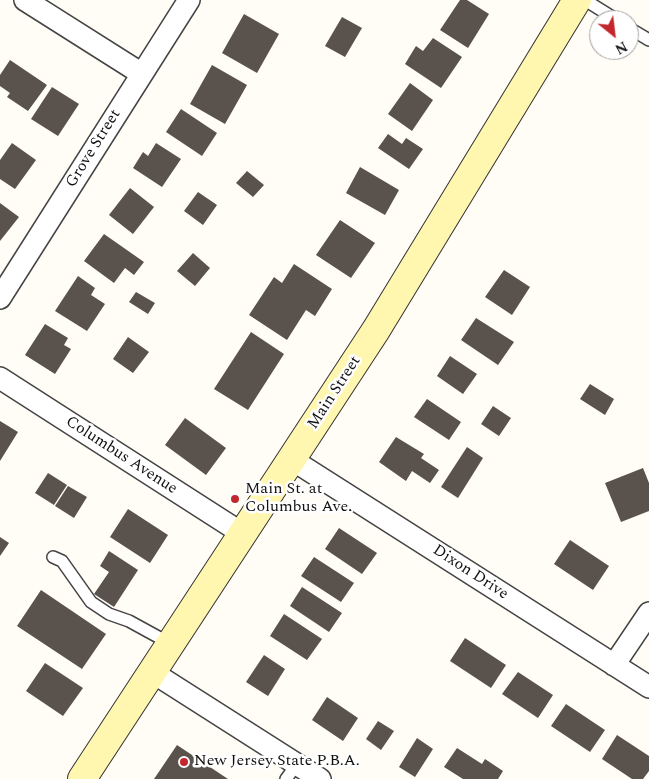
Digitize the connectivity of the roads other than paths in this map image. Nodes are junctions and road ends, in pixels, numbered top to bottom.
1 (25, 0) edge
2 (189, 0) edge
3 (577, 0) edge
4 (585, 0) edge
5 (601, 10) edge
6 (142, 74) junction
7 (0, 298) edge
8 (0, 378) edge
9 (291, 459) junction
10 (243, 534) junction
11 (54, 557) dead end
12 (649, 613) edge
13 (171, 644) junction
14 (614, 665) junction
15 (152, 672) junction
16 (649, 687) edge
17 (292, 772) edge
18 (82, 779) edge
19 (320, 779) edge

1 - 6 street
2 - 6 street, Grove Street
3 - 9 main road, Main Street
4 - 5 lane
6 - 7 street, Grove Street
8 - 10 street, Columbus Avenue
9 - 10 main road, Main Street
9 - 14 street, Dixon Drive
10 - 13 main road, Main Street
11 - 13 lane
12 - 14 street
13 - 15 main road, Main Street
14 - 16 street, Dixon Drive
15 - 17 street
15 - 18 main road, Main Street
17 - 19 street

